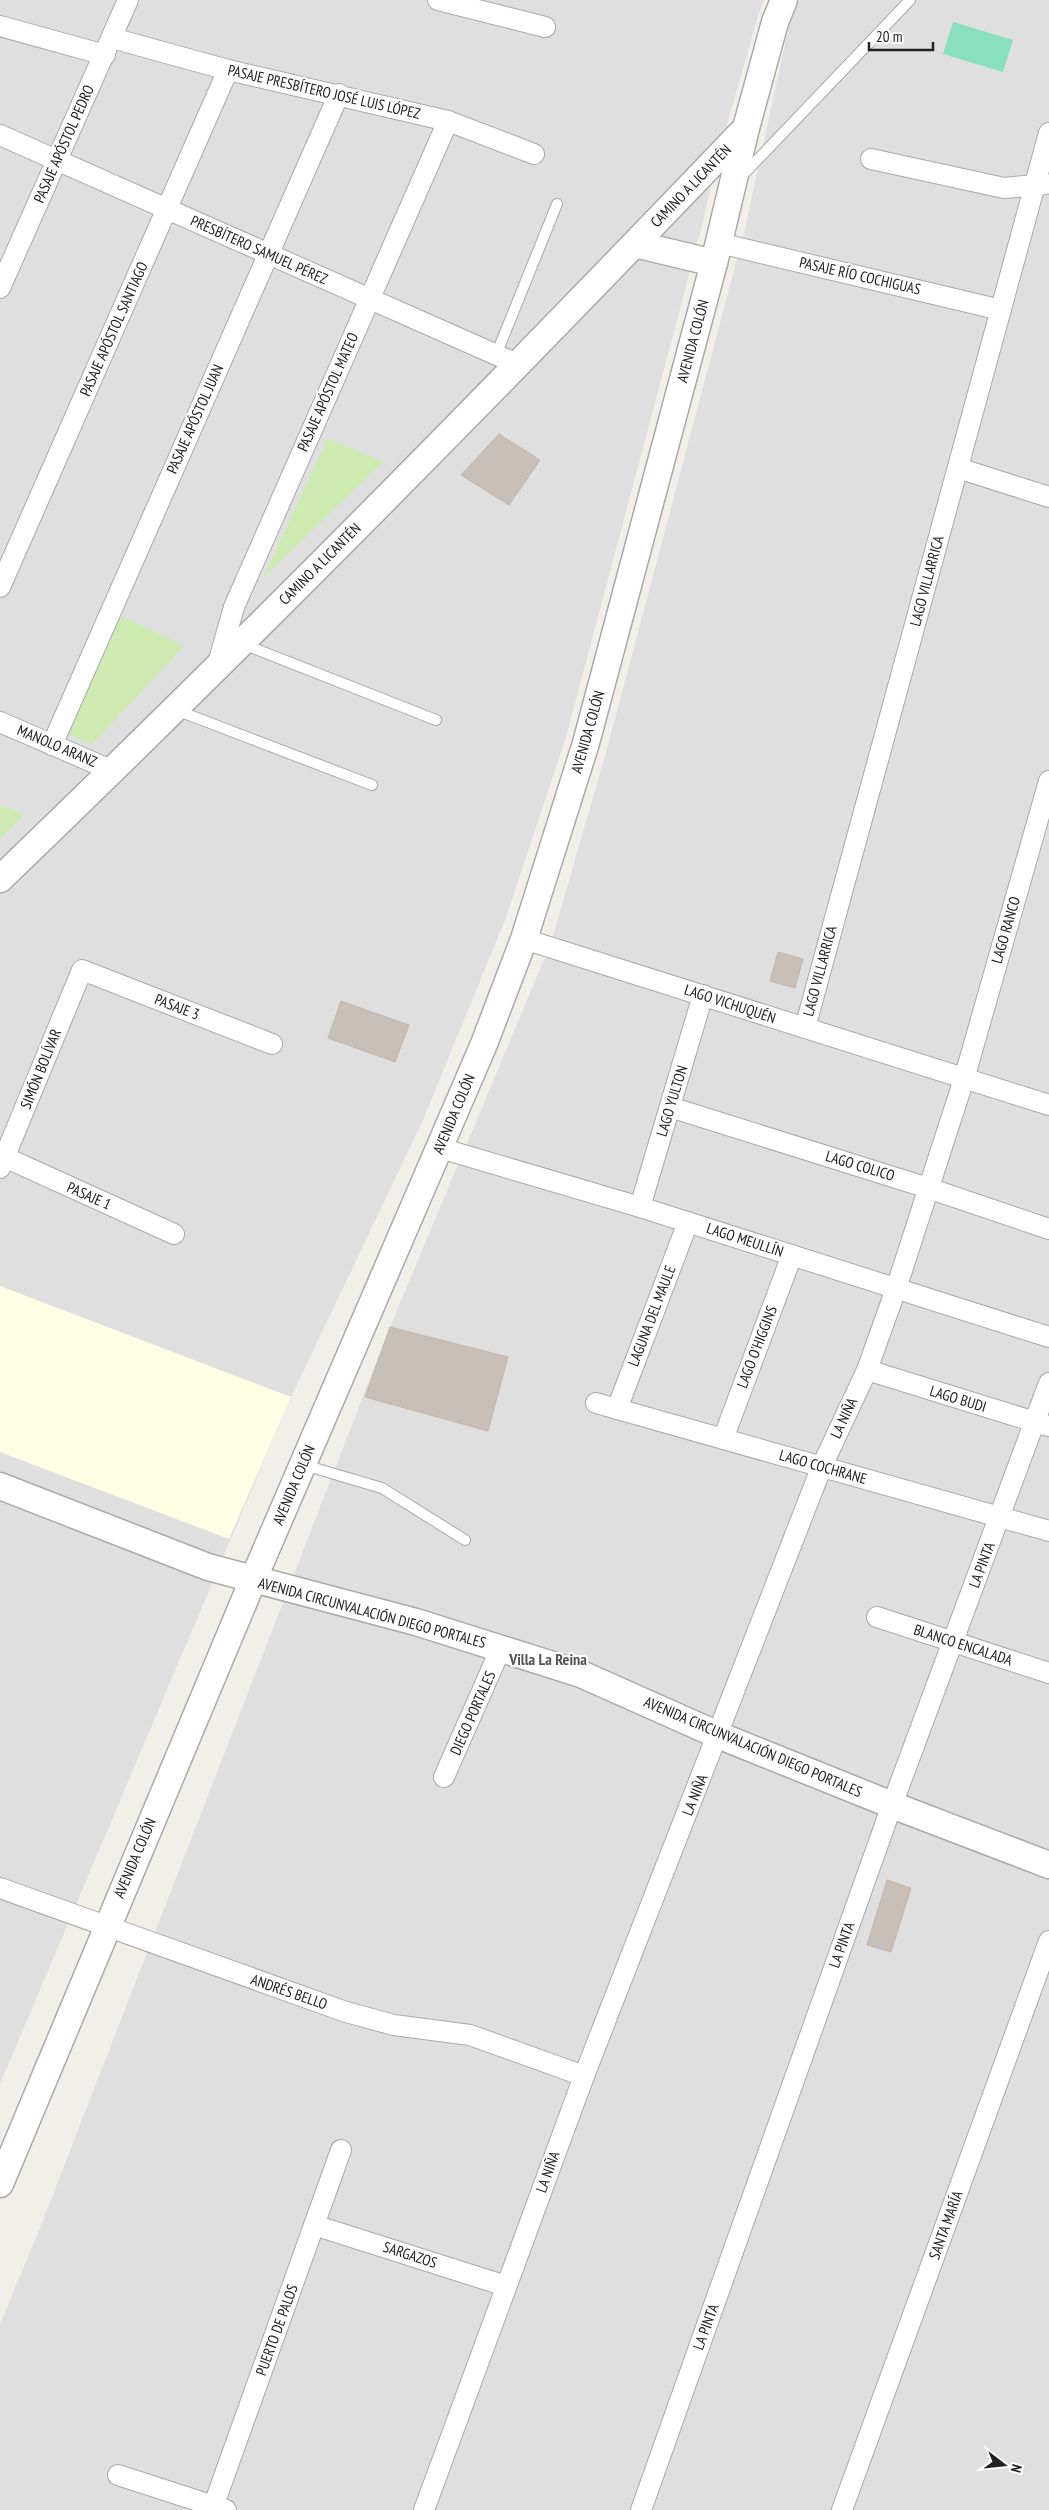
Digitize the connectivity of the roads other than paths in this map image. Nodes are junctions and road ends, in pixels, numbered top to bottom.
1 (128, 0) edge
2 (438, 0) edge
3 (784, 0) edge
4 (910, 0) edge
5 (506, 8) edge
6 (0, 26) edge
7 (544, 27) dead end
8 (108, 46) junction
9 (228, 70) junction
10 (339, 94) junction
11 (448, 120) junction
12 (746, 128) junction
13 (1049, 133) edge
14 (0, 135) edge
15 (534, 154) dead end
16 (871, 159) dead end
17 (56, 160) junction
18 (1042, 184) edge
19 (733, 186) junction
20 (557, 204) dead end
21 (167, 209) junction
22 (636, 244) junction
23 (716, 253) junction
24 (268, 254) junction
25 (0, 288) edge
26 (369, 299) junction
27 (1001, 310) junction
28 (507, 360) junction
29 (958, 468) junction
30 (1049, 497) edge
31 (0, 587) edge
32 (242, 644) junction
33 (217, 667) junction
34 (176, 710) junction
35 (436, 720) dead end
36 (0, 722) edge
37 (52, 745) junction
38 (113, 770) junction
39 (1049, 781) edge
40 (372, 785) dead end
41 (0, 879) edge
42 (524, 939) junction
43 (82, 970) joint
44 (703, 995) junction
45 (805, 1028) junction
46 (272, 1044) dead end
47 (964, 1079) junction
48 (1049, 1105) edge
49 (670, 1107) junction
50 (440, 1148) junction
51 (2, 1160) edge
52 (928, 1188) junction
53 (640, 1207) junction
54 (688, 1222) junction
55 (1049, 1229) edge
56 (174, 1234) dead end
57 (792, 1255) junction
58 (896, 1289) junction
59 (1049, 1337) edge
60 (866, 1370) junction
61 (1049, 1383) edge
62 (596, 1403) dead end
63 (617, 1409) junction
64 (1042, 1425) edge
65 (723, 1439) junction
66 (303, 1464) junction
67 (822, 1466) junction
68 (0, 1486) edge
69 (999, 1518) junction
70 (1049, 1532) edge
71 (465, 1540) dead end
72 (253, 1580) junction
73 (877, 1617) dead end
74 (952, 1642) junction
75 (501, 1648) junction
76 (1049, 1673) edge
77 (718, 1735) junction
78 (444, 1777) dead end
79 (892, 1805) junction
80 (1049, 1865) edge
81 (0, 1888) edge
82 (106, 1928) junction
83 (1049, 1941) edge
84 (584, 2076) junction
85 (341, 2150) dead end
86 (0, 2184) edge
87 (314, 2225) junction
88 (506, 2286) junction
89 (118, 2475) dead end
90 (217, 2509) edge
91 (424, 2510) edge
92 (641, 2510) edge
93 (842, 2510) edge

1 - 8 street, PASAJE APÓSTOL PEDRO
2 - 5 street
3 - 12 street, AVENIDA COLÓN
4 - 19 lane
5 - 7 street
6 - 8 street, PASAJE PRESBÍTERO JOSÉ LUIS LÓPEZ
8 - 9 street, PASAJE PRESBÍTERO JOSÉ LUIS LÓPEZ
8 - 17 street, PASAJE APÓSTOL PEDRO
9 - 10 street, PASAJE PRESBÍTERO JOSÉ LUIS LÓPEZ
9 - 21 street, PASAJE APÓSTOL SANTIAGO
10 - 11 street, PASAJE PRESBÍTERO JOSÉ LUIS LÓPEZ
10 - 24 street, PASAJE APÓSTOL JUAN
11 - 15 street, PASAJE PRESBÍTERO JOSÉ LUIS LÓPEZ
11 - 26 street, PASAJE APÓSTOL MATEO
12 - 19 street, AVENIDA COLÓN
12 - 22 street, CAMINO A LICANTÉN
13 - 18 street, LAGO VILLARRICA
14 - 17 street, PRESBÍTERO SAMUEL PÉREZ
16 - 18 street
17 - 21 street, PRESBÍTERO SAMUEL PÉREZ
17 - 25 street, PASAJE APÓSTOL PEDRO
18 - 27 street, LAGO VILLARRICA
19 - 23 street, AVENIDA COLÓN
20 - 28 lane
21 - 24 street, PRESBÍTERO SAMUEL PÉREZ
21 - 31 street, PASAJE APÓSTOL SANTIAGO
22 - 23 street, CAMINO A LICANTÉN
22 - 28 street, CAMINO A LICANTÉN
23 - 27 street, PASAJE RÍO COCHIGUAS
23 - 42 street, AVENIDA COLÓN
24 - 26 street, PRESBÍTERO SAMUEL PÉREZ
24 - 37 street, PASAJE APÓSTOL JUAN
26 - 28 street, PRESBÍTERO SAMUEL PÉREZ
26 - 33 street, PASAJE APÓSTOL MATEO
27 - 29 street, LAGO VILLARRICA
28 - 32 street, CAMINO A LICANTÉN
29 - 30 street
29 - 45 street, LAGO VILLARRICA
32 - 33 street, CAMINO A LICANTÉN
32 - 35 lane
33 - 34 street, CAMINO A LICANTÉN
34 - 38 street, CAMINO A LICANTÉN
34 - 40 lane
36 - 37 street, MANOLO ARANZ
37 - 38 street, MANOLO ARANZ
38 - 41 street, CAMINO A LICANTÉN
39 - 47 street, LAGO RANCO
42 - 44 street, LAGO VICHUQUÉN
42 - 50 street, AVENIDA COLÓN
43 - 46 street, PASAJE 3
43 - 51 street, SIMÓN BOLÍVAR
44 - 45 street, LAGO VICHUQUÉN
44 - 49 street, LAGO YULTON
45 - 47 street, LAGO VICHUQUÉN
47 - 48 street, LAGO VICHUQUÉN
47 - 52 street, LA NIÑA
49 - 52 street, LAGO COLICO
49 - 53 street, LAGO YULTON
50 - 53 street, LAGO MEULLÍN
50 - 66 street, AVENIDA COLÓN
51 - 56 street, PASAJE 1
52 - 55 street, LAGO COLICO
52 - 58 street, LA NIÑA
53 - 54 street, LAGO MEULLÍN
54 - 57 street, LAGO MEULLÍN
54 - 63 street, LAGUNA DEL MAULE
57 - 58 street, LAGO MEULLÍN
57 - 65 street, LAGO O'HIGGINS
58 - 59 street, LAGO MEULLÍN
58 - 60 street, LA NIÑA
60 - 64 street, LAGO BUDI
60 - 67 street, LA NIÑA
61 - 64 street, LA PINTA
62 - 63 street, LAGO COCHRANE
63 - 65 street, LAGO COCHRANE
64 - 69 street, LA PINTA
65 - 67 street, LAGO COCHRANE
66 - 71 lane
66 - 72 street, AVENIDA COLÓN
67 - 69 street, LAGO COCHRANE
67 - 77 street, LA NIÑA
68 - 72 street, AVENIDA CIRCUNVALACIÓN DIEGO PORTALES
69 - 70 street, LAGO COCHRANE
69 - 74 street, LA PINTA
72 - 75 street, AVENIDA CIRCUNVALACIÓN DIEGO PORTALES
72 - 82 street, AVENIDA COLÓN
73 - 74 street, BLANCO ENCALADA
74 - 76 street, BLANCO ENCALADA
74 - 79 street, LA PINTA
75 - 77 street, AVENIDA CIRCUNVALACIÓN DIEGO PORTALES
75 - 78 street, DIEGO PORTALES
77 - 79 street, AVENIDA CIRCUNVALACIÓN DIEGO PORTALES
77 - 84 street, LA NIÑA
79 - 80 street, AVENIDA CIRCUNVALACIÓN DIEGO PORTALES
79 - 92 street, LA PINTA
81 - 82 street, ANDRÉS BELLO
82 - 84 street, ANDRÉS BELLO
82 - 86 street, AVENIDA COLÓN
83 - 93 street, SANTA MARÍA
84 - 88 street, LA NIÑA
85 - 87 street, PUERTO DE PALOS
87 - 88 street, SARGAZOS
87 - 90 street, PUERTO DE PALOS
88 - 91 street, LA NIÑA
89 - 90 street

